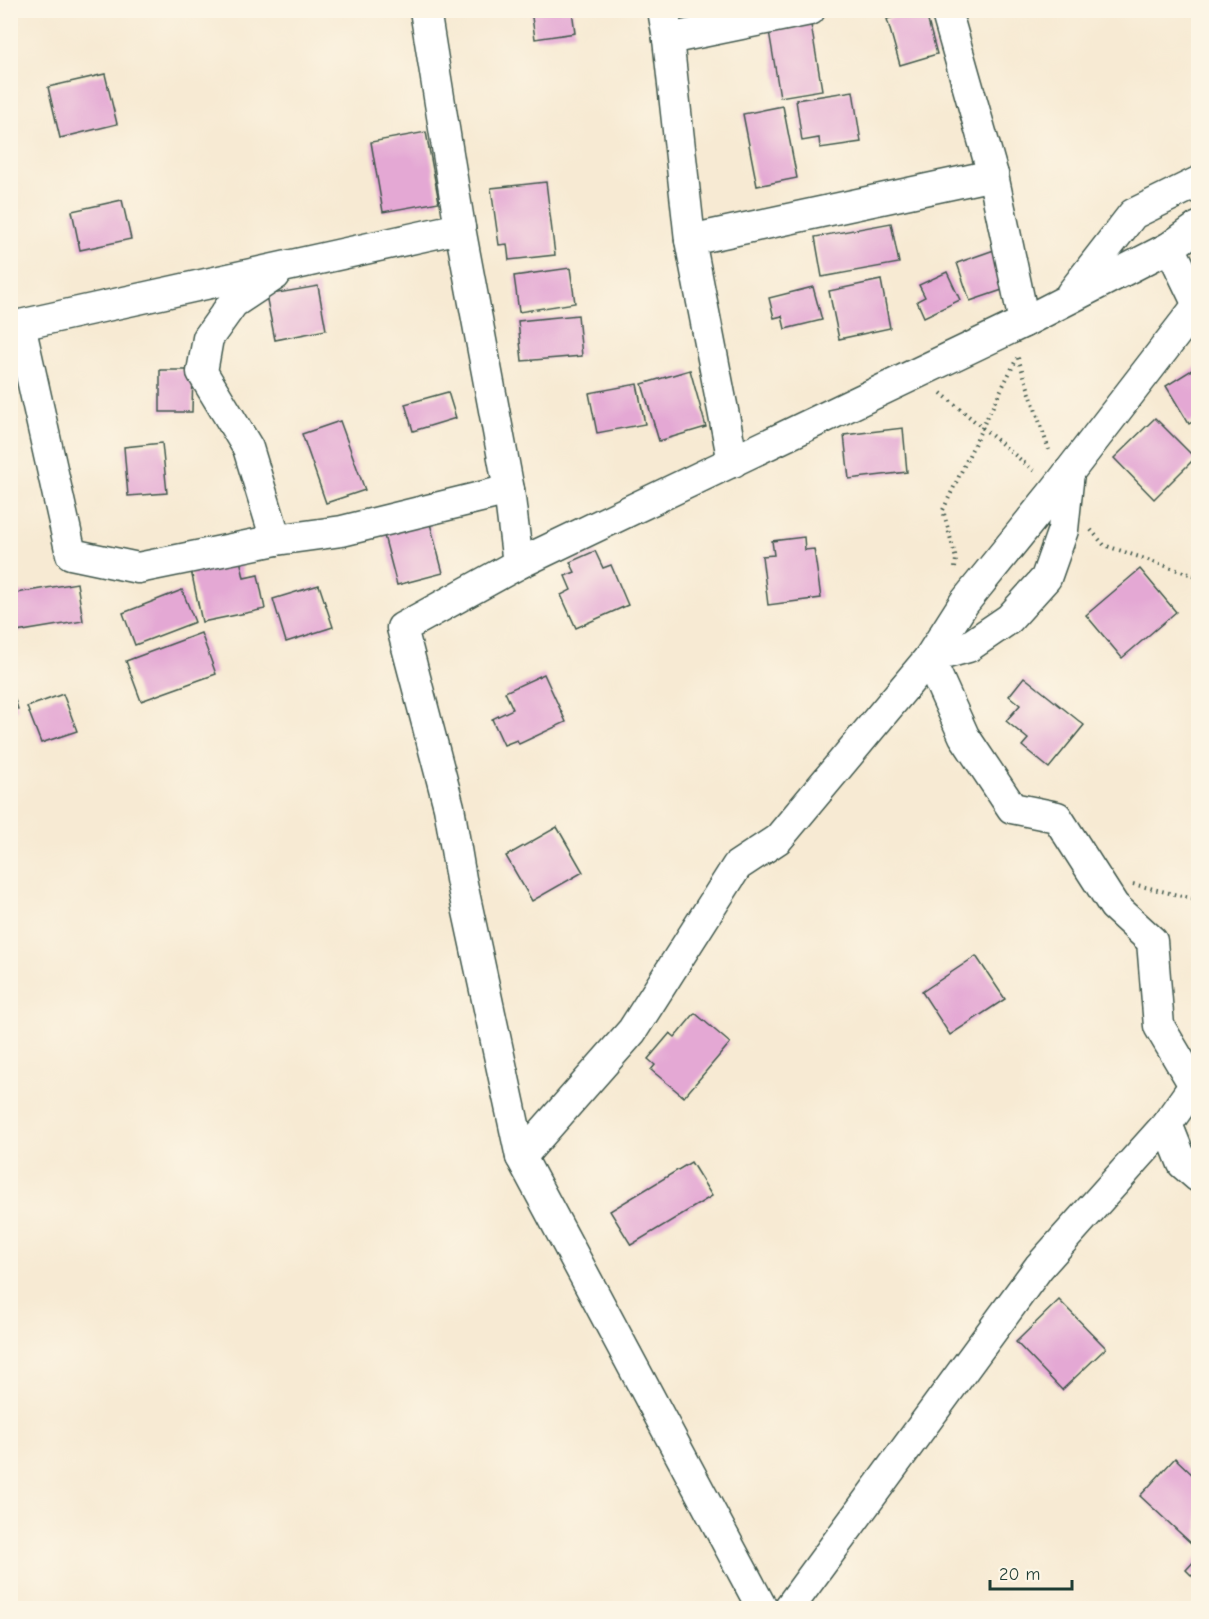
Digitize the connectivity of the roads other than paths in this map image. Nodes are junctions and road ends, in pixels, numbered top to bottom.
1 (424, 10) edge
2 (810, 10) edge
3 (946, 10) edge
4 (666, 25) edge
5 (993, 175) junction
6 (1198, 182) edge
7 (1198, 227) edge
8 (460, 228) junction
9 (690, 240) junction
10 (1170, 247) junction
11 (289, 266) junction
12 (1066, 300) junction
13 (1198, 305) edge
14 (1024, 322) junction
15 (733, 462) junction
16 (1069, 472) junction
17 (509, 490) junction
18 (276, 540) junction
19 (518, 564) junction
20 (929, 658) junction
21 (1196, 1083) edge
22 (1167, 1124) junction
23 (521, 1157) junction
24 (1198, 1178) edge
25 (762, 1608) edge
26 (789, 1608) edge

1 - 8 street
2 - 4 street
3 - 5 street
4 - 9 street
5 - 9 street
5 - 14 street
6 - 12 street
7 - 10 street
8 - 11 street
8 - 17 street
9 - 15 street
10 - 12 street
10 - 13 street
11 - 18 street
11 - 18 street
12 - 14 street
13 - 16 street
14 - 15 street
15 - 19 street
16 - 20 street
16 - 20 street
17 - 18 street
17 - 19 street
19 - 23 street
20 - 21 street
20 - 23 street
21 - 22 street
22 - 24 street
22 - 26 street
23 - 25 street

